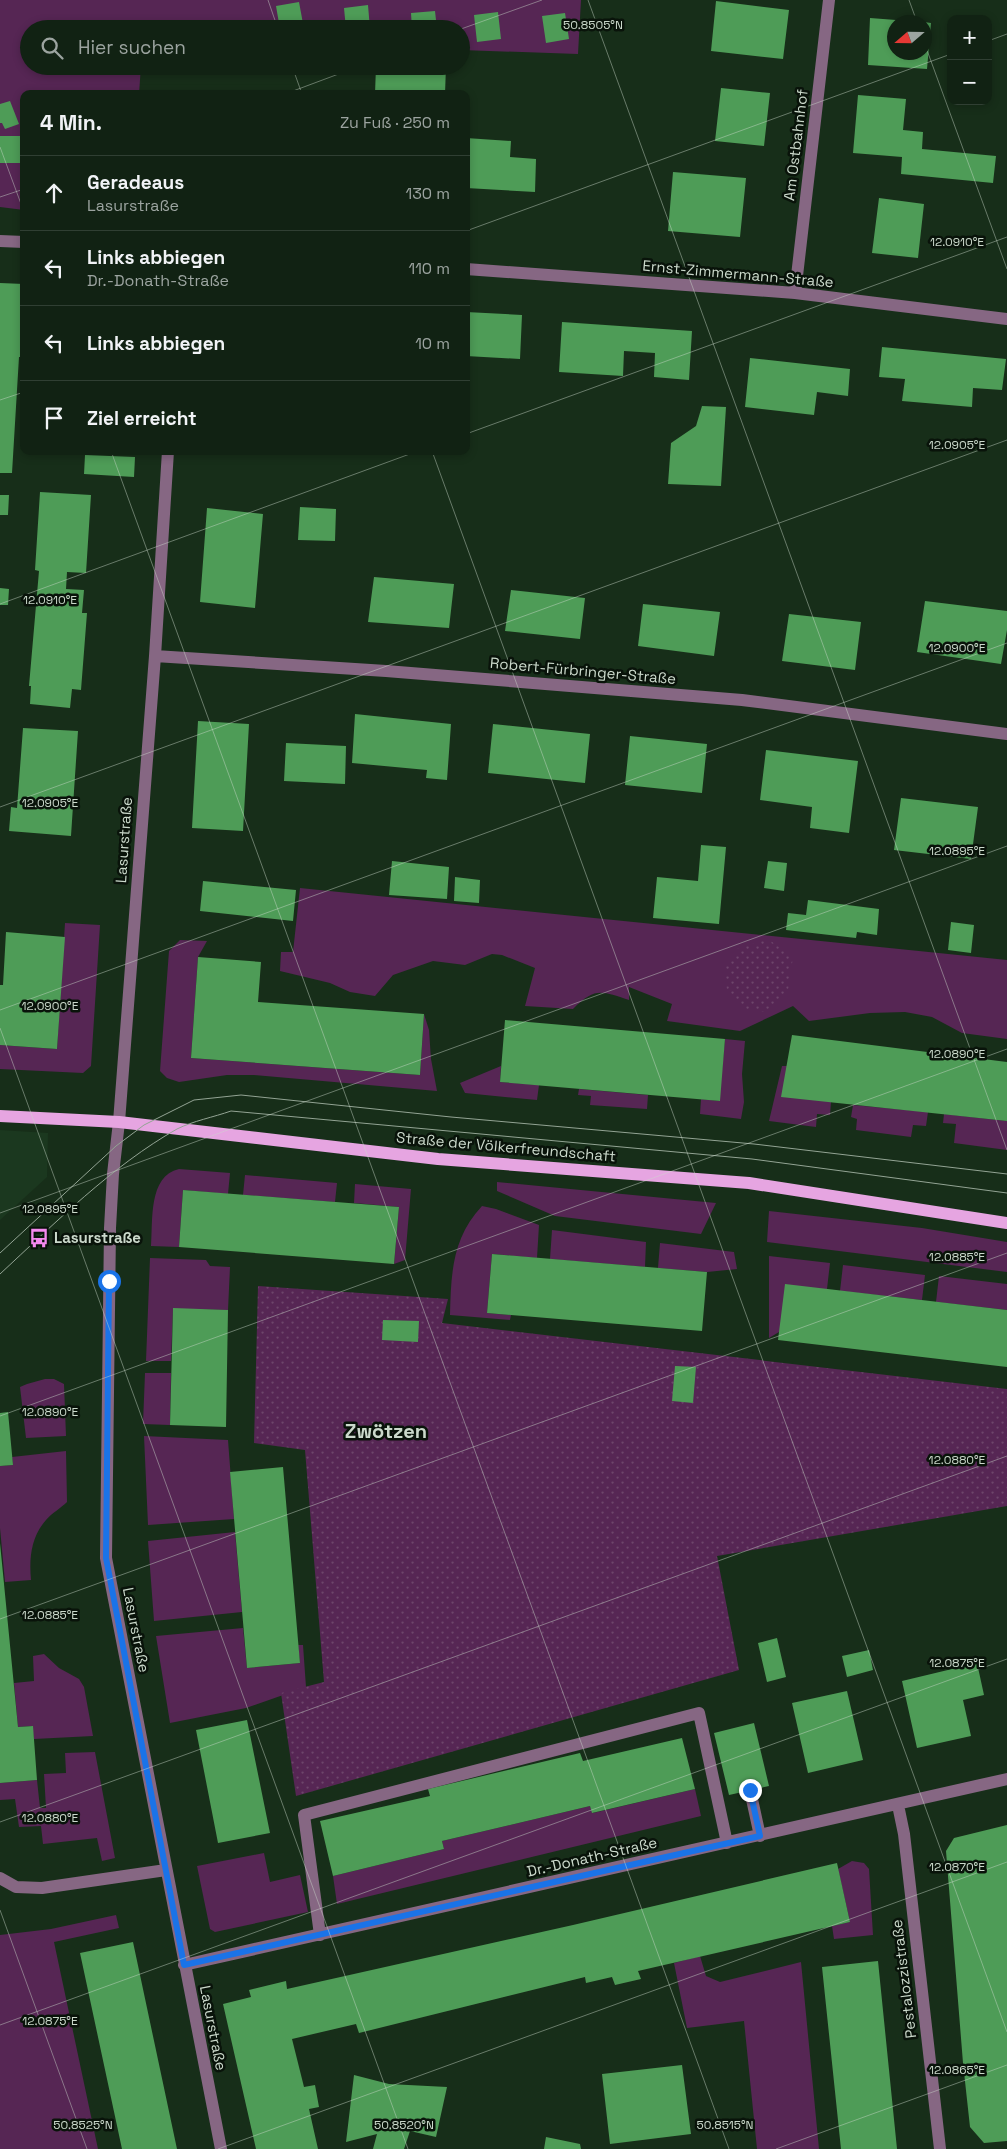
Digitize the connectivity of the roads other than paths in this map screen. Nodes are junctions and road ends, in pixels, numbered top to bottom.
1 (829, 0) edge
2 (0, 241) edge
3 (20, 242) edge
4 (470, 269) edge
5 (795, 293) junction
6 (1007, 319) edge
7 (168, 455) edge
8 (154, 656) junction
9 (1007, 734) edge
10 (0, 1116) edge
11 (119, 1122) junction
12 (1007, 1223) edge
13 (1007, 1779) edge
14 (750, 1790) dead end
15 (898, 1805) junction
16 (760, 1836) junction
17 (727, 1843) junction
18 (166, 1870) junction
19 (0, 1878) edge
20 (320, 1935) junction
21 (184, 1965) junction
22 (221, 2149) edge
23 (940, 2149) edge

1 - 5 street, Am Ostbahnhof
2 - 3 street
4 - 5 street, Ernst-Zimmermann-Straße
5 - 6 street, Ernst-Zimmermann-Straße
7 - 8 street, Lasurstraße
8 - 9 street, Robert-Fürbringer-Straße
8 - 11 street, Lasurstraße
10 - 11 main road, Straße der Völkerfreundschaft
11 - 12 main road, Straße der Völkerfreundschaft
11 - 18 street, Lasurstraße
13 - 15 street, Dr.-Donath-Straße
14 - 16 street
15 - 16 street, Dr.-Donath-Straße
15 - 23 street, Pestalozzistraße
16 - 17 street, Dr.-Donath-Straße
17 - 20 street, Dr.-Donath-Straße
17 - 20 street
18 - 19 street
18 - 21 street, Lasurstraße
20 - 21 street, Dr.-Donath-Straße
21 - 22 street, Lasurstraße

